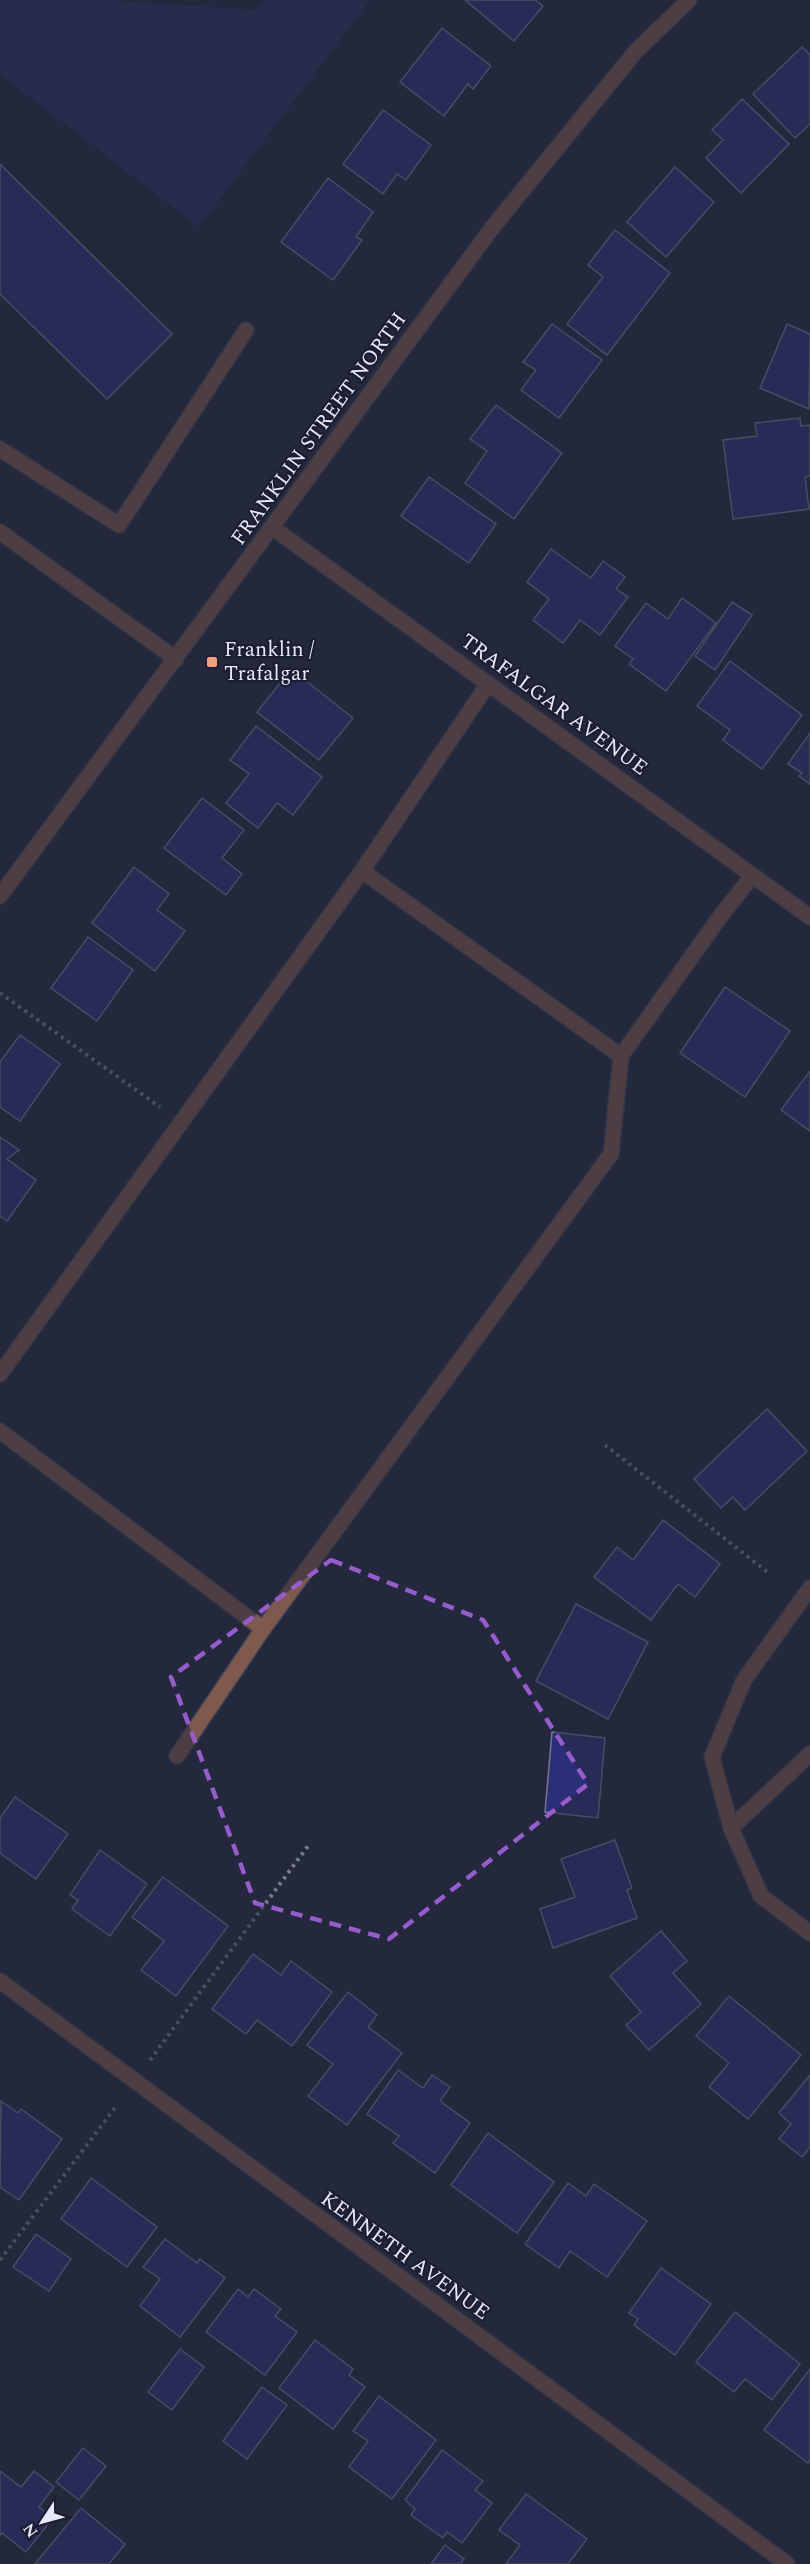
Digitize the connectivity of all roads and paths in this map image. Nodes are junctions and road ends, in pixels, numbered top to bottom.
1 (689, 0) edge
2 (246, 330) dead end
3 (0, 449) edge
4 (273, 528) junction
5 (0, 532) edge
6 (176, 659) junction
7 (488, 684) junction
8 (362, 871) junction
9 (753, 875) junction
10 (0, 896) edge
11 (810, 917) edge
12 (0, 993) edge
13 (621, 1056) junction
14 (163, 1109) dead end
15 (0, 1374) edge
16 (0, 1431) edge
17 (605, 1445) dead end
18 (770, 1574) dead end
19 (810, 1588) edge
20 (263, 1629) junction
21 (810, 1754) edge
22 (177, 1756) dead end
23 (731, 1828) junction
24 (308, 1846) dead end
25 (810, 1933) edge
26 (0, 1981) edge
27 (147, 2065) dead end
28 (117, 2104) dead end
29 (0, 2260) edge
30 (787, 2564) edge

1 - 4 street, FRANKLIN STREET NORTH
2 - 3 street
4 - 6 street, FRANKLIN STREET NORTH
4 - 7 street, TRAFALGAR AVENUE
5 - 6 street
6 - 10 street, FRANKLIN STREET NORTH
7 - 8 street
7 - 9 street, TRAFALGAR AVENUE
8 - 13 street
8 - 15 street
9 - 11 street, TRAFALGAR AVENUE
9 - 13 street
12 - 14 path
13 - 20 street
16 - 20 street
17 - 18 path
19 - 23 street
20 - 22 street
21 - 23 street
23 - 25 street
24 - 27 path
26 - 30 street, KENNETH AVENUE
28 - 29 path

